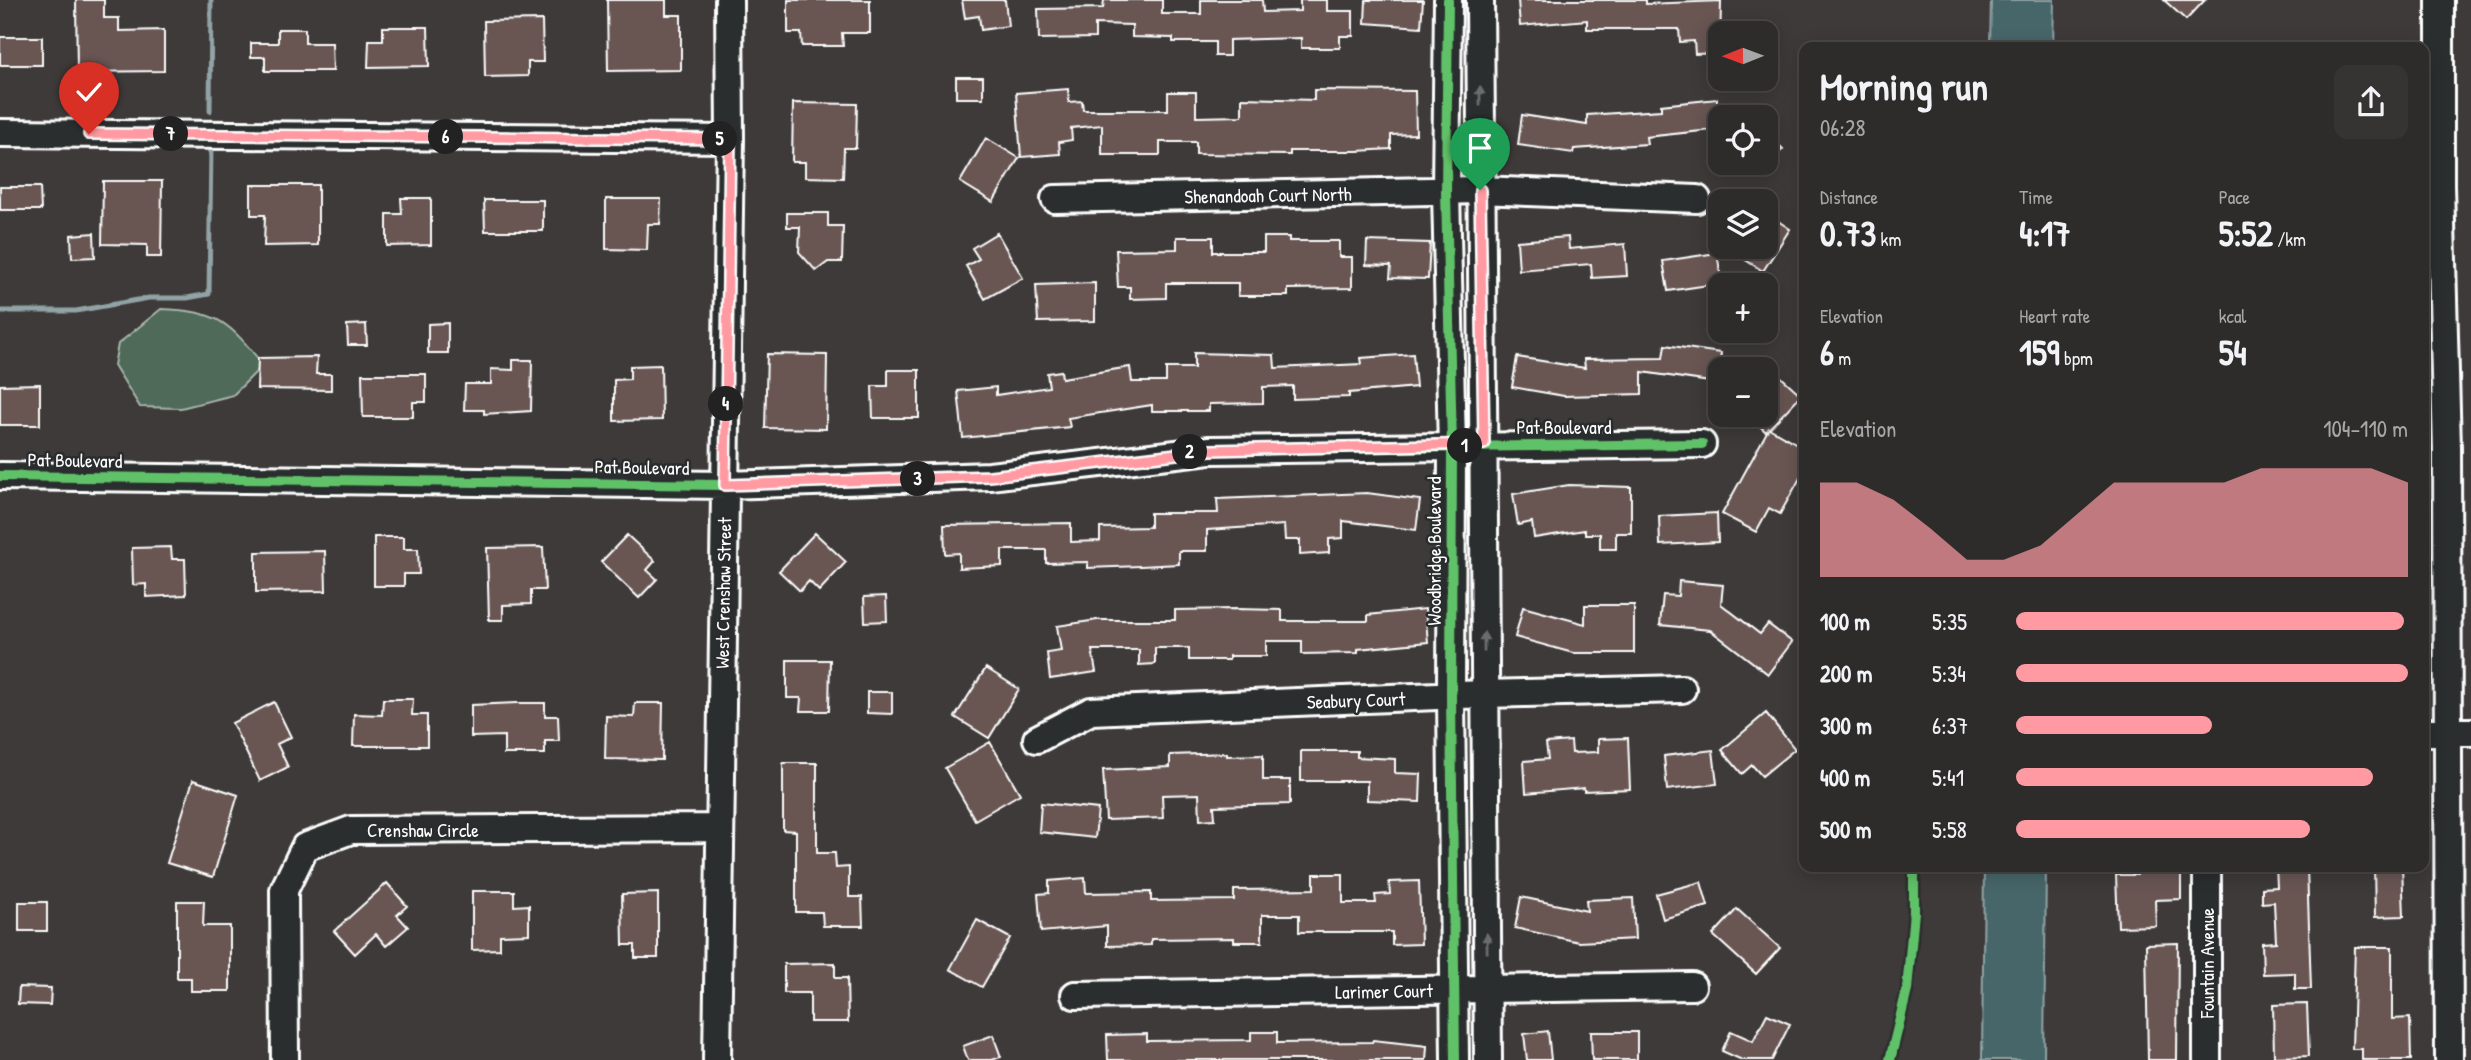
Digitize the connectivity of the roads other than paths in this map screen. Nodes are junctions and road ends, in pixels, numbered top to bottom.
1 (729, 0) edge
2 (1448, 0) edge
3 (1480, 0) edge
4 (2440, 0) edge
5 (0, 133) edge
6 (730, 139) junction
7 (2432, 185) edge
8 (1480, 190) junction
9 (1446, 192) junction
10 (1055, 199) dead end
11 (1697, 199) dead end
12 (1484, 444) junction
13 (1702, 444) dead end
14 (1452, 447) junction
15 (2435, 448) edge
16 (0, 477) edge
17 (725, 485) junction
18 (1682, 689) dead end
19 (1484, 694) junction
20 (1451, 696) junction
21 (2448, 732) edge
22 (1037, 739) dead end
23 (719, 828) junction
24 (2207, 872) edge
25 (1692, 986) dead end
26 (1487, 988) junction
27 (1454, 990) junction
28 (1075, 995) dead end
29 (285, 1060) edge
30 (717, 1060) edge
31 (1455, 1060) edge
32 (1488, 1060) edge
33 (2207, 1060) edge
34 (2449, 1060) edge

1 - 6 street, West Crenshaw Street
2 - 9 street, Woodbridge Boulevard
8 -> 3 street
4 - 7 street
5 - 6 street
6 - 17 street, West Crenshaw Street
7 - 15 street
8 - 9 street, Shenandoah Court North
8 - 11 street, Shenandoah Court North
8 - 12 street
9 - 10 street, Shenandoah Court North
9 - 14 street, Woodbridge Boulevard
12 - 13 street, Pat Boulevard
12 - 14 street, Pat Boulevard
19 -> 12 street
14 - 17 street, Pat Boulevard
14 - 20 street, Woodbridge Boulevard
15 - 21 street
16 - 17 street, Pat Boulevard
17 - 23 street, West Crenshaw Street
18 - 19 street, Seabury Court
19 - 20 street, Seabury Court
26 -> 19 street
20 - 22 street, Seabury Court
20 - 27 street, Woodbridge Boulevard
21 - 34 street
23 - 29 street, Crenshaw Circle
23 - 30 street, West Crenshaw Street
24 - 33 street, Fountain Avenue
25 - 26 street, Larimer Court
26 - 27 street, Larimer Court
26 - 32 street
27 - 28 street, Larimer Court
27 - 31 street, Woodbridge Boulevard

